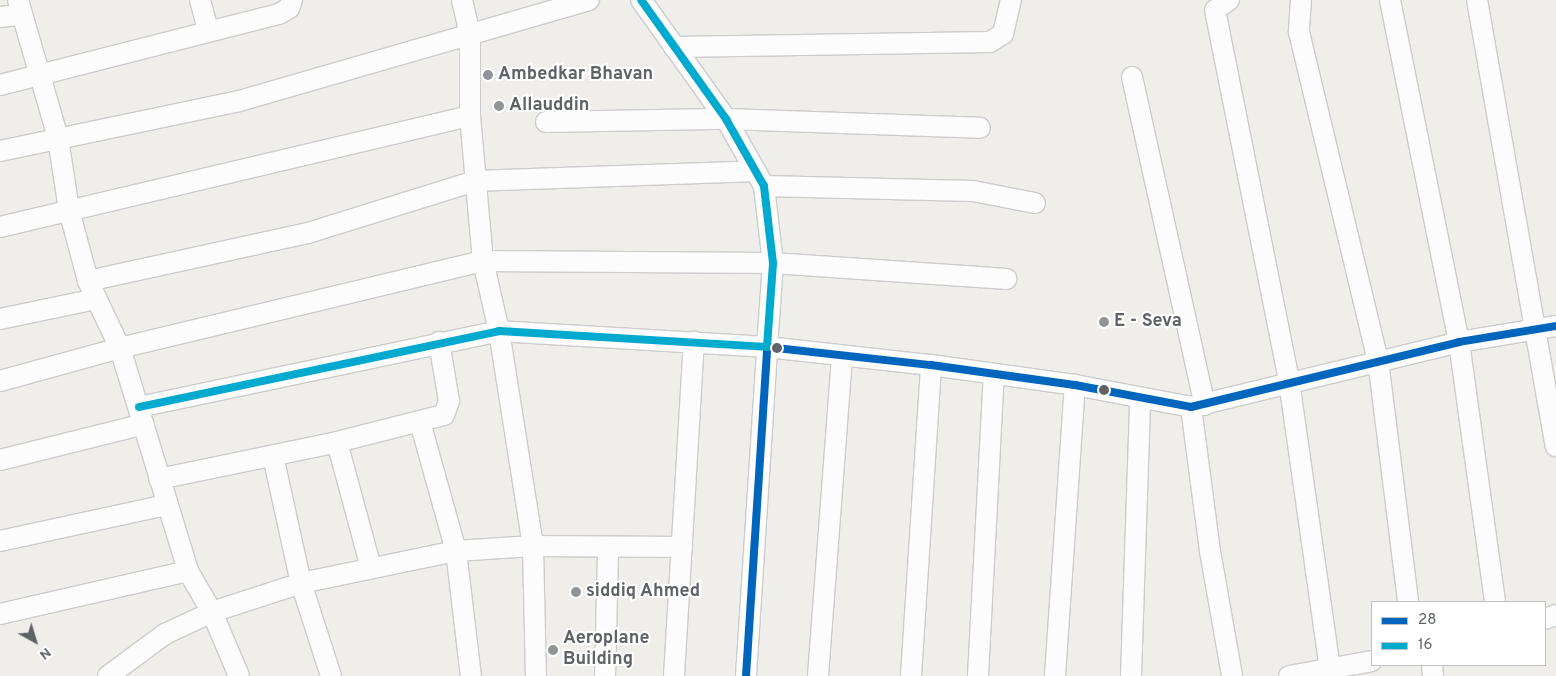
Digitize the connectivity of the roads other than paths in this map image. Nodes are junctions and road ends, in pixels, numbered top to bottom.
1 (200, 0) edge
2 (292, 0) edge
3 (462, 0) edge
4 (589, 0) edge
5 (641, 0) edge
6 (1011, 0) edge
7 (1228, 0) edge
8 (1301, 0) edge
9 (1390, 0) edge
10 (1477, 0) edge
11 (19, 7) edge
12 (0, 17) edge
13 (208, 30) junction
14 (470, 36) junction
15 (674, 46) junction
16 (40, 76) junction
17 (1132, 78) dead end
18 (0, 84) edge
19 (470, 116) junction
20 (726, 119) junction
21 (546, 122) dead end
22 (980, 128) dead end
23 (58, 138) junction
24 (0, 151) edge
25 (759, 179) junction
26 (475, 181) junction
27 (1035, 203) dead end
28 (69, 210) junction
29 (0, 227) edge
30 (483, 262) junction
31 (773, 262) junction
32 (1006, 279) dead end
33 (88, 281) junction
34 (96, 299) junction
35 (0, 319) edge
36 (1547, 328) edge
37 (499, 331) junction
38 (439, 342) junction
39 (694, 342) junction
40 (1459, 342) junction
41 (767, 347) junction
42 (120, 348) junction
43 (842, 356) junction
44 (1378, 360) junction
45 (931, 365) junction
46 (994, 375) junction
47 (0, 381) edge
48 (1289, 382) junction
49 (1075, 385) junction
50 (1140, 399) junction
51 (1198, 406) junction
52 (142, 416) junction
53 (420, 422) junction
54 (337, 442) junction
55 (1556, 446) edge
56 (273, 456) junction
57 (0, 460) edge
58 (159, 478) junction
59 (166, 505) junction
60 (0, 541) edge
61 (533, 546) junction
62 (682, 547) junction
63 (608, 549) junction
64 (456, 551) junction
65 (371, 568) junction
66 (188, 571) junction
67 (301, 583) junction
68 (1408, 601) edge
69 (1495, 601) edge
70 (212, 612) junction
71 (0, 614) edge
72 (1371, 662) edge
73 (1330, 669) junction
74 (108, 676) edge
75 (239, 676) edge
76 (330, 676) edge
77 (471, 676) edge
78 (536, 676) edge
79 (605, 676) edge
80 (674, 676) edge
81 (746, 676) edge
82 (818, 676) edge
83 (910, 676) edge
84 (978, 676) edge
85 (1055, 676) edge
86 (1131, 676) edge
87 (1232, 676) edge
88 (1289, 676) edge

1 - 13 street
2 - 13 street
3 - 14 street
4 - 14 street
5 - 15 street
6 - 15 street
7 - 48 street
8 - 44 street
9 - 40 street
10 - 36 street
11 - 12 street
11 - 16 street
13 - 16 street
14 - 19 street
14 - 23 street
15 - 20 street
16 - 18 street
16 - 23 street
17 - 51 street
19 - 26 street
19 - 28 street
20 - 21 street
20 - 22 street
20 - 25 street
23 - 24 street
23 - 28 street
25 - 26 street
25 - 27 street
25 - 31 street
26 - 30 street
26 - 33 street
28 - 29 street
28 - 33 street
30 - 31 street
30 - 37 street
30 - 42 street
31 - 32 street
31 - 41 street
33 - 34 street
34 - 35 street
34 - 42 street
36 - 40 street
36 - 55 street
37 - 38 street
37 - 39 street
37 - 61 street
38 - 52 street
38 - 53 street
39 - 41 street
39 - 62 street
40 - 44 street
40 - 69 street
41 - 43 street
41 - 81 street
42 - 47 street
42 - 52 street
43 - 45 street
43 - 82 street
44 - 48 street
44 - 68 street
45 - 46 street
45 - 83 street
46 - 49 street
46 - 84 street
48 - 51 street
48 - 73 street
49 - 50 street
49 - 85 street
50 - 51 street
50 - 86 street
51 - 87 street
52 - 57 street
52 - 58 street
53 - 54 street
53 - 64 street
54 - 56 street
54 - 65 street
56 - 58 street
56 - 67 street
58 - 59 street
59 - 60 street
59 - 66 street
61 - 63 street
61 - 64 street
61 - 78 street
62 - 63 street
62 - 80 street
63 - 79 street
64 - 65 street
64 - 77 street
65 - 67 street
66 - 70 street
66 - 71 street
67 - 70 street
67 - 76 street
70 - 74 street
70 - 75 street
72 - 73 street
73 - 88 street

